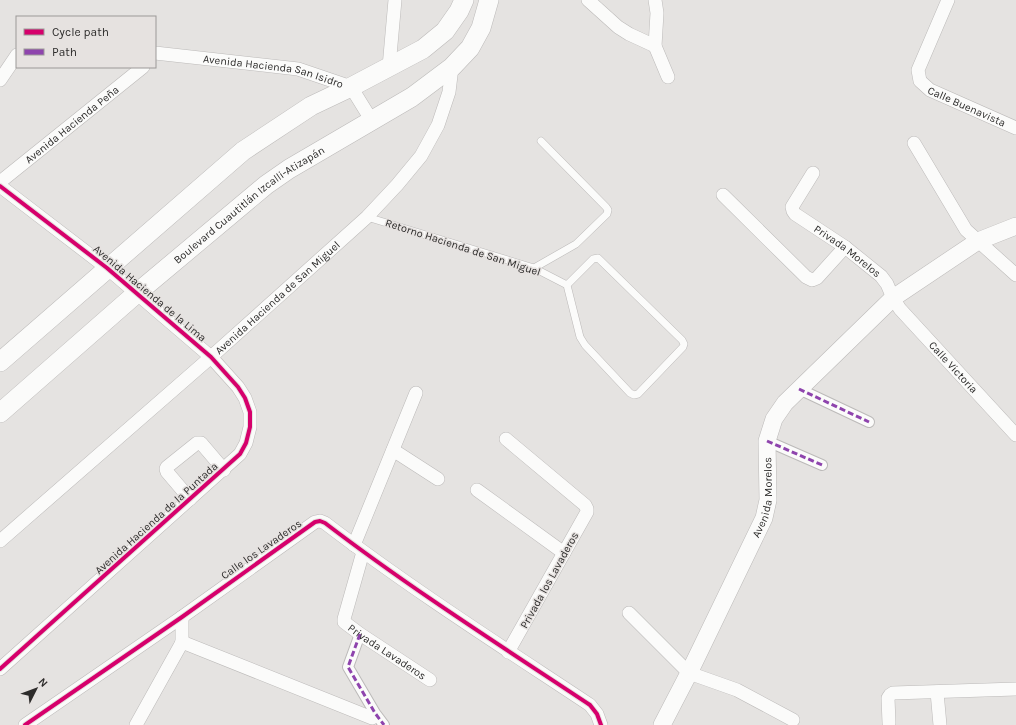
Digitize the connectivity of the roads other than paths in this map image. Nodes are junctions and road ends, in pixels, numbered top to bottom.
1 (394, 0) edge
2 (464, 0) edge
3 (489, 0) edge
4 (588, 0) edge
5 (656, 0) edge
6 (948, 0) edge
7 (654, 46) junction
8 (156, 55) edge
9 (16, 56) edge
10 (390, 67) junction
11 (452, 67) junction
12 (142, 68) edge
13 (668, 77) dead end
14 (0, 80) edge
15 (351, 87) junction
16 (372, 121) junction
17 (1016, 128) edge
18 (542, 141) dead end
19 (914, 143) dead end
20 (813, 173) dead end
21 (0, 182) edge
22 (0, 186) edge
23 (723, 195) dead end
24 (367, 217) junction
25 (1016, 226) edge
26 (978, 241) junction
27 (845, 247) junction
28 (107, 268) junction
29 (534, 268) junction
30 (1016, 275) edge
31 (567, 285) junction
32 (137, 293) junction
33 (893, 298) junction
34 (211, 357) junction
35 (0, 362) edge
36 (799, 389) junction
37 (416, 393) dead end
38 (0, 413) edge
39 (869, 422) dead end
40 (1016, 435) edge
41 (506, 439) dead end
42 (767, 441) junction
43 (393, 450) junction
44 (822, 465) dead end
45 (224, 470) junction
46 (438, 479) dead end
47 (477, 490) dead end
48 (190, 499) junction
49 (0, 541) edge
50 (359, 549) junction
51 (564, 553) junction
52 (629, 613) dead end
53 (182, 617) junction
54 (360, 634) junction
55 (182, 642) junction
56 (508, 652) junction
57 (0, 669) edge
58 (689, 673) junction
59 (430, 680) dead end
60 (1016, 689) edge
61 (937, 692) junction
62 (372, 718) dead end
63 (793, 720) dead end
64 (888, 723) dead end
65 (25, 725) edge
66 (136, 725) edge
67 (384, 725) edge
68 (601, 725) edge
69 (662, 725) edge
70 (940, 725) edge

1 - 10 street
2 - 10 main road
3 - 11 main road, Boulevard Cuautitlán Izcalli-Atizapán
4 - 7 street
5 - 7 street
6 - 17 street, Calle Buenavista
7 - 13 street
8 - 15 street, Avenida Hacienda San Isidro
9 - 14 street
10 - 15 main road
11 - 16 main road, Boulevard Cuautitlán Izcalli-Atizapán
11 - 24 street, Avenida Hacienda de San Miguel
12 - 21 street, Avenida Hacienda Peña
15 - 16 street, Avenida Hacienda San Isidro
15 - 28 main road
16 - 32 main road, Boulevard Cuautitlán Izcalli-Atizapán
18 - 29 lane
19 - 26 street
20 - 27 street, Privada Morelos
22 - 28 street, Avenida Hacienda de la Lima
23 - 27 street
24 - 29 lane, Retorno Hacienda de San Miguel
24 - 34 street, Avenida Hacienda de San Miguel
25 - 26 street, Avenida Morelos
26 - 30 street
26 - 33 street, Avenida Morelos
27 - 33 street, Privada Morelos
28 - 32 street, Avenida Hacienda de la Lima
28 - 35 main road
29 - 31 lane, Retorno Hacienda de San Miguel
31 - 31 lane
32 - 34 street, Avenida Hacienda de la Lima
32 - 38 main road, Boulevard Cuautitlán Izcalli-Atizapán
33 - 36 street, Avenida Morelos
33 - 40 street, Calle Victoria
34 - 45 street, Avenida Hacienda de la Puntada
34 - 49 street, Avenida Hacienda de San Miguel
36 - 39 street
36 - 42 street, Avenida Morelos
37 - 43 street
41 - 51 street, Privada los Lavaderos
42 - 44 street
42 - 58 street, Avenida Morelos
43 - 46 street
43 - 50 street
45 - 48 street, Avenida Hacienda de la Puntada
45 - 48 street
47 - 51 street
48 - 57 street, Avenida Hacienda de la Puntada
50 - 53 street, Calle los Lavaderos
50 - 54 street, Privada Lavaderos
50 - 56 street, Calle los Lavaderos
51 - 56 street, Privada los Lavaderos
52 - 58 street
53 - 55 street
53 - 65 street, Calle los Lavaderos
54 - 59 street, Privada Lavaderos
54 - 67 street
55 - 62 street
55 - 66 street
56 - 68 street, Calle los Lavaderos
58 - 63 street
58 - 69 street, Avenida Morelos
60 - 61 street
61 - 64 street
61 - 70 street

